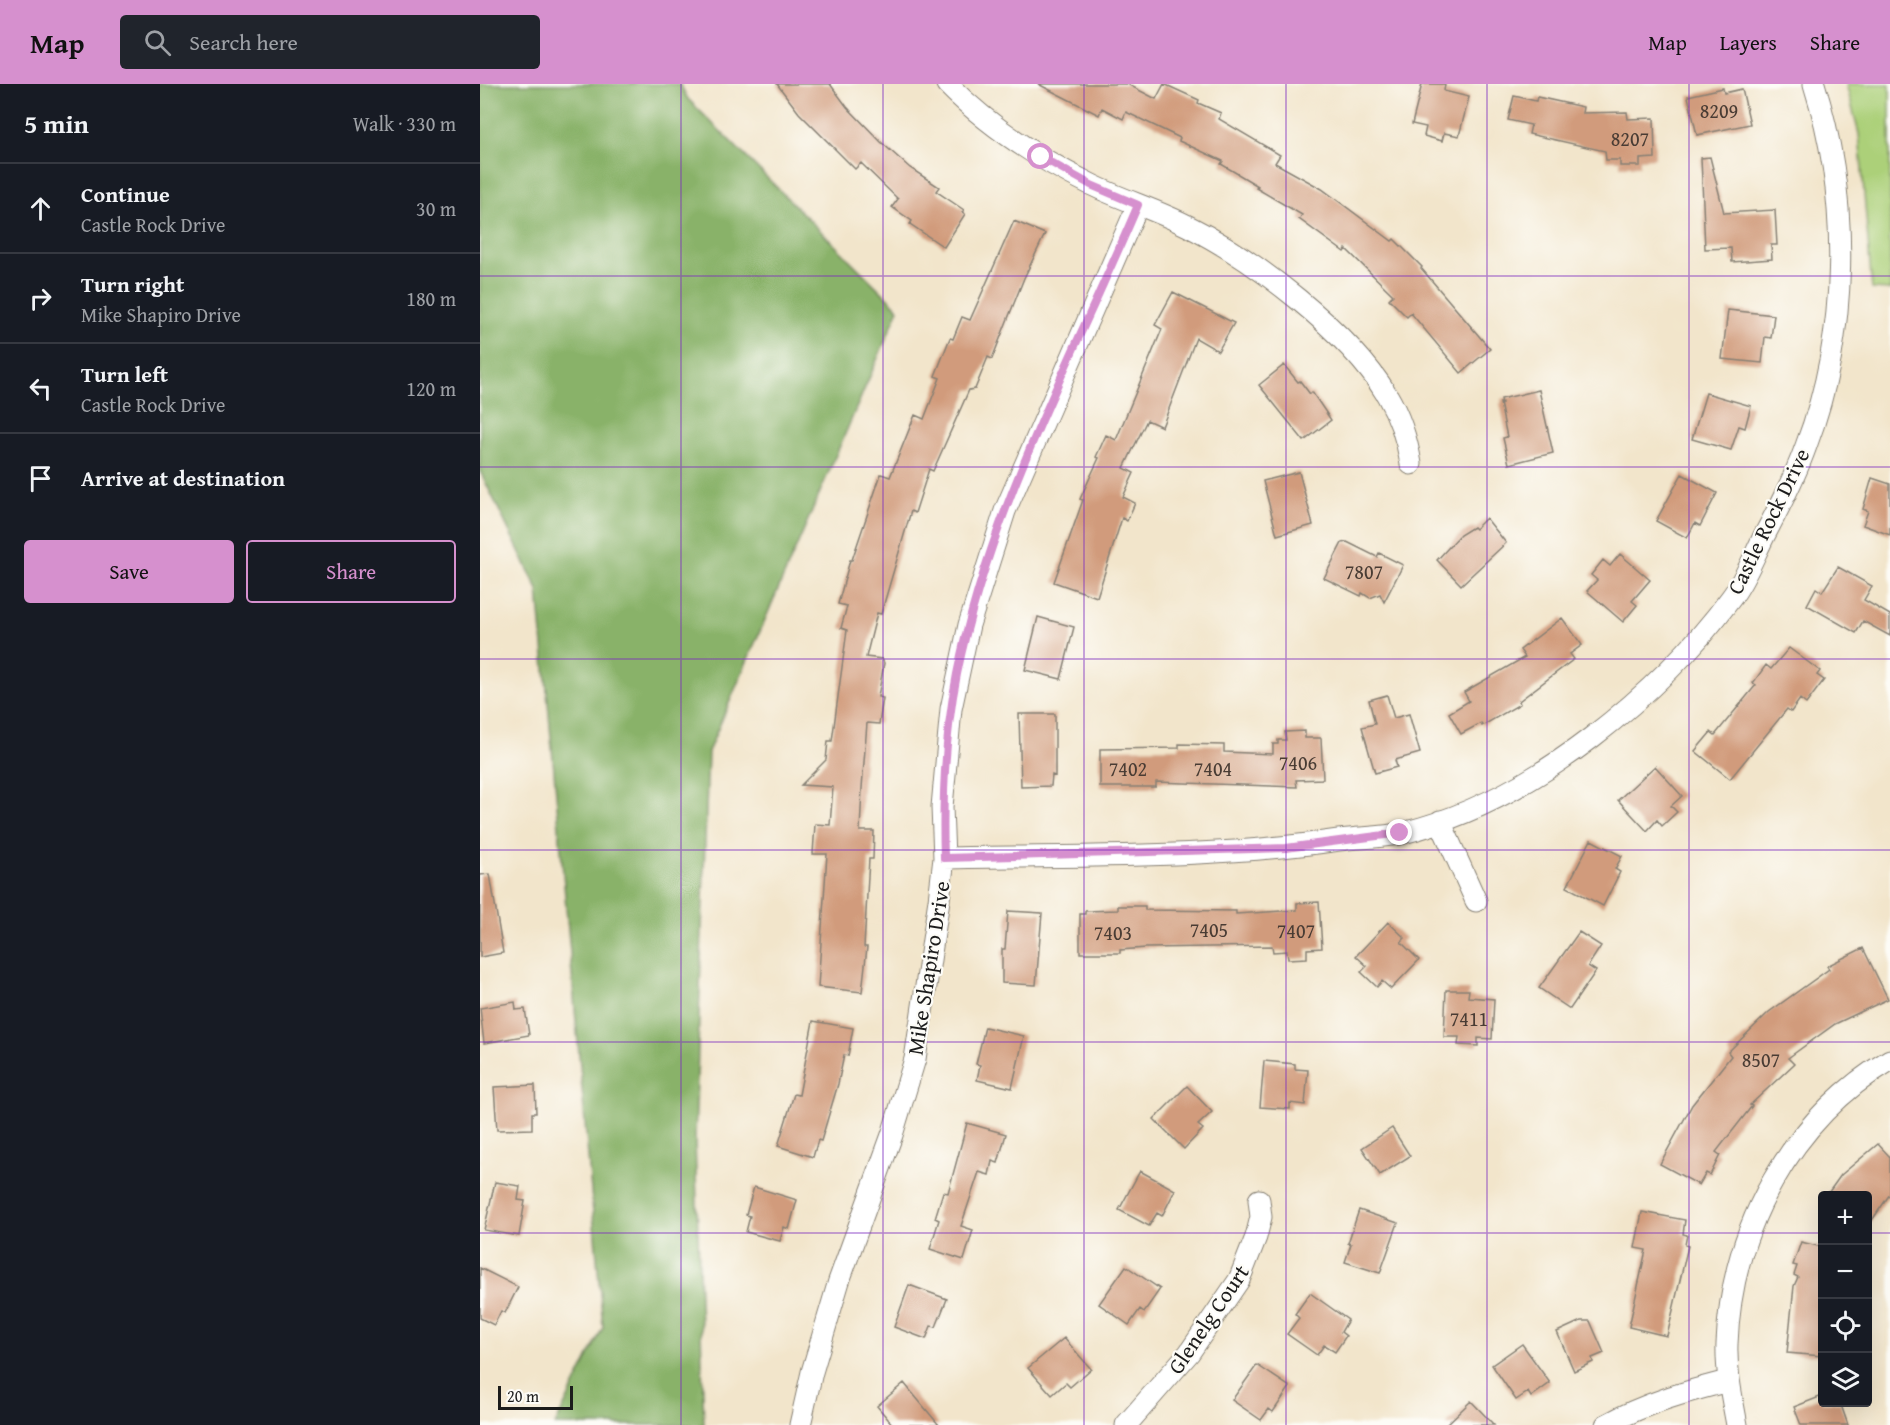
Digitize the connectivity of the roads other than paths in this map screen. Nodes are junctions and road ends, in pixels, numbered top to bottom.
1 (947, 84) edge
2 (1814, 84) edge
3 (1138, 205) junction
4 (1411, 464) dead end
5 (1440, 821) junction
6 (944, 858) junction
7 (1476, 901) dead end
8 (1890, 1060) edge
9 (1259, 1200) dead end
10 (1728, 1381) junction
11 (800, 1425) edge
12 (1126, 1425) edge
13 (1606, 1425) edge
14 (1737, 1425) edge

1 - 3 street
2 - 5 street, Castle Rock Drive
3 - 4 street
3 - 6 street, Mike Shapiro Drive
5 - 6 street, Castle Rock Drive
5 - 7 street
6 - 11 street, Mike Shapiro Drive
8 - 10 street
9 - 12 street, Glenelg Court
10 - 13 street
10 - 14 street

